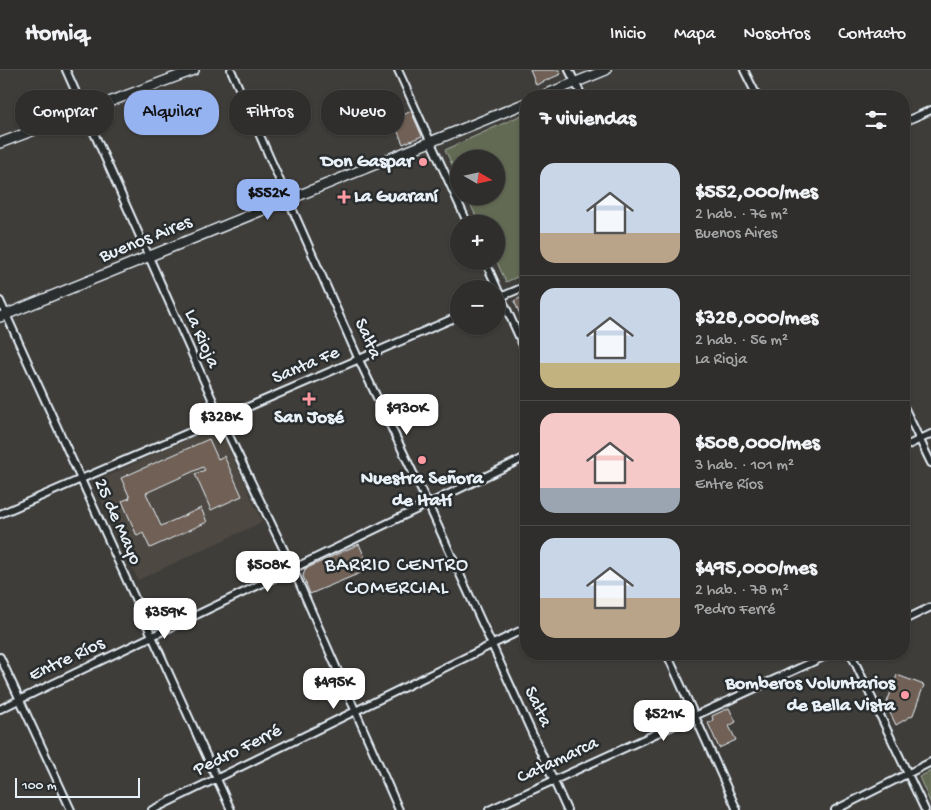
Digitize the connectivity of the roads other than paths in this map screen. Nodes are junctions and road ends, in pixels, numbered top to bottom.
1 (66, 70) edge
2 (194, 70) edge
3 (231, 70) edge
4 (398, 70) edge
5 (569, 70) edge
6 (606, 70) edge
7 (744, 70) edge
8 (575, 82) junction
9 (75, 90) edge
10 (556, 90) edge
11 (579, 90) edge
12 (754, 90) edge
13 (114, 99) edge
14 (520, 106) edge
15 (931, 110) edge
16 (910, 119) edge
17 (20, 135) edge
18 (95, 135) edge
19 (0, 143) edge
20 (432, 143) junction
21 (288, 200) junction
22 (464, 215) edge
23 (148, 256) junction
24 (520, 289) edge
25 (505, 295) edge
26 (0, 301) edge
27 (505, 312) edge
28 (3, 316) edge
29 (450, 320) edge
30 (520, 340) edge
31 (359, 360) junction
32 (220, 419) junction
33 (910, 419) edge
34 (931, 434) edge
35 (920, 440) junction
36 (910, 444) edge
37 (520, 460) edge
38 (931, 463) edge
39 (81, 479) junction
40 (428, 504) junction
41 (0, 514) edge
42 (293, 568) junction
43 (931, 607) edge
44 (910, 617) edge
45 (520, 631) edge
46 (152, 636) junction
47 (492, 645) junction
48 (0, 657) edge
49 (670, 660) edge
50 (817, 660) edge
51 (853, 660) edge
52 (20, 699) junction
53 (0, 709) edge
54 (356, 711) junction
55 (696, 716) junction
56 (931, 762) edge
57 (908, 773) junction
58 (216, 779) junction
59 (553, 779) junction
60 (71, 810) edge
61 (152, 810) edge
62 (230, 810) edge
63 (399, 810) edge
64 (489, 810) edge
65 (567, 810) edge
66 (737, 810) edge
67 (835, 810) edge
68 (925, 810) edge

1 - 9 street, La Rioja
2 - 13 street
3 - 21 street, Salta
4 - 20 street
5 - 8 street
6 - 8 street
7 - 12 street
8 - 10 street
8 - 11 street
14 - 20 street, Buenos Aires
15 - 16 street
17 - 19 street
18 - 23 street, La Rioja
20 - 21 street, Buenos Aires
20 - 22 street
21 - 23 street, Buenos Aires
21 - 31 street, Salta
23 - 28 street, Buenos Aires
23 - 32 street, La Rioja
24 - 25 street
26 - 28 street, 25 de Mayo
27 - 30 street
28 - 39 street, 25 de Mayo
29 - 31 street, Santa Fe
31 - 32 street, Santa Fe
31 - 40 street, Salta
32 - 39 street, Santa Fe
32 - 42 street, La Rioja
33 - 35 street
34 - 35 street
35 - 36 street
35 - 38 street
37 - 40 street, Entre Ríos
39 - 41 street, Santa Fe
39 - 46 street, 25 de Mayo
40 - 42 street, Entre Ríos
40 - 47 street, Salta
42 - 46 street, Entre Ríos
42 - 54 street, La Rioja
43 - 44 street
45 - 47 street, Pedro Ferré
46 - 52 street, Entre Ríos
46 - 58 street, 25 de Mayo
47 - 54 street, Pedro Ferré
47 - 59 street, Salta
48 - 52 street
49 - 55 street
50 - 55 street, Catamarca
51 - 57 street
52 - 53 street, Entre Ríos
52 - 60 street
54 - 58 street, Pedro Ferré
54 - 63 street, La Rioja
55 - 59 street, Catamarca
55 - 66 street
56 - 57 street
57 - 67 street
57 - 68 street
58 - 61 street, Pedro Ferré
58 - 62 street, 25 de Mayo
59 - 64 street, Catamarca
59 - 65 street, Salta

